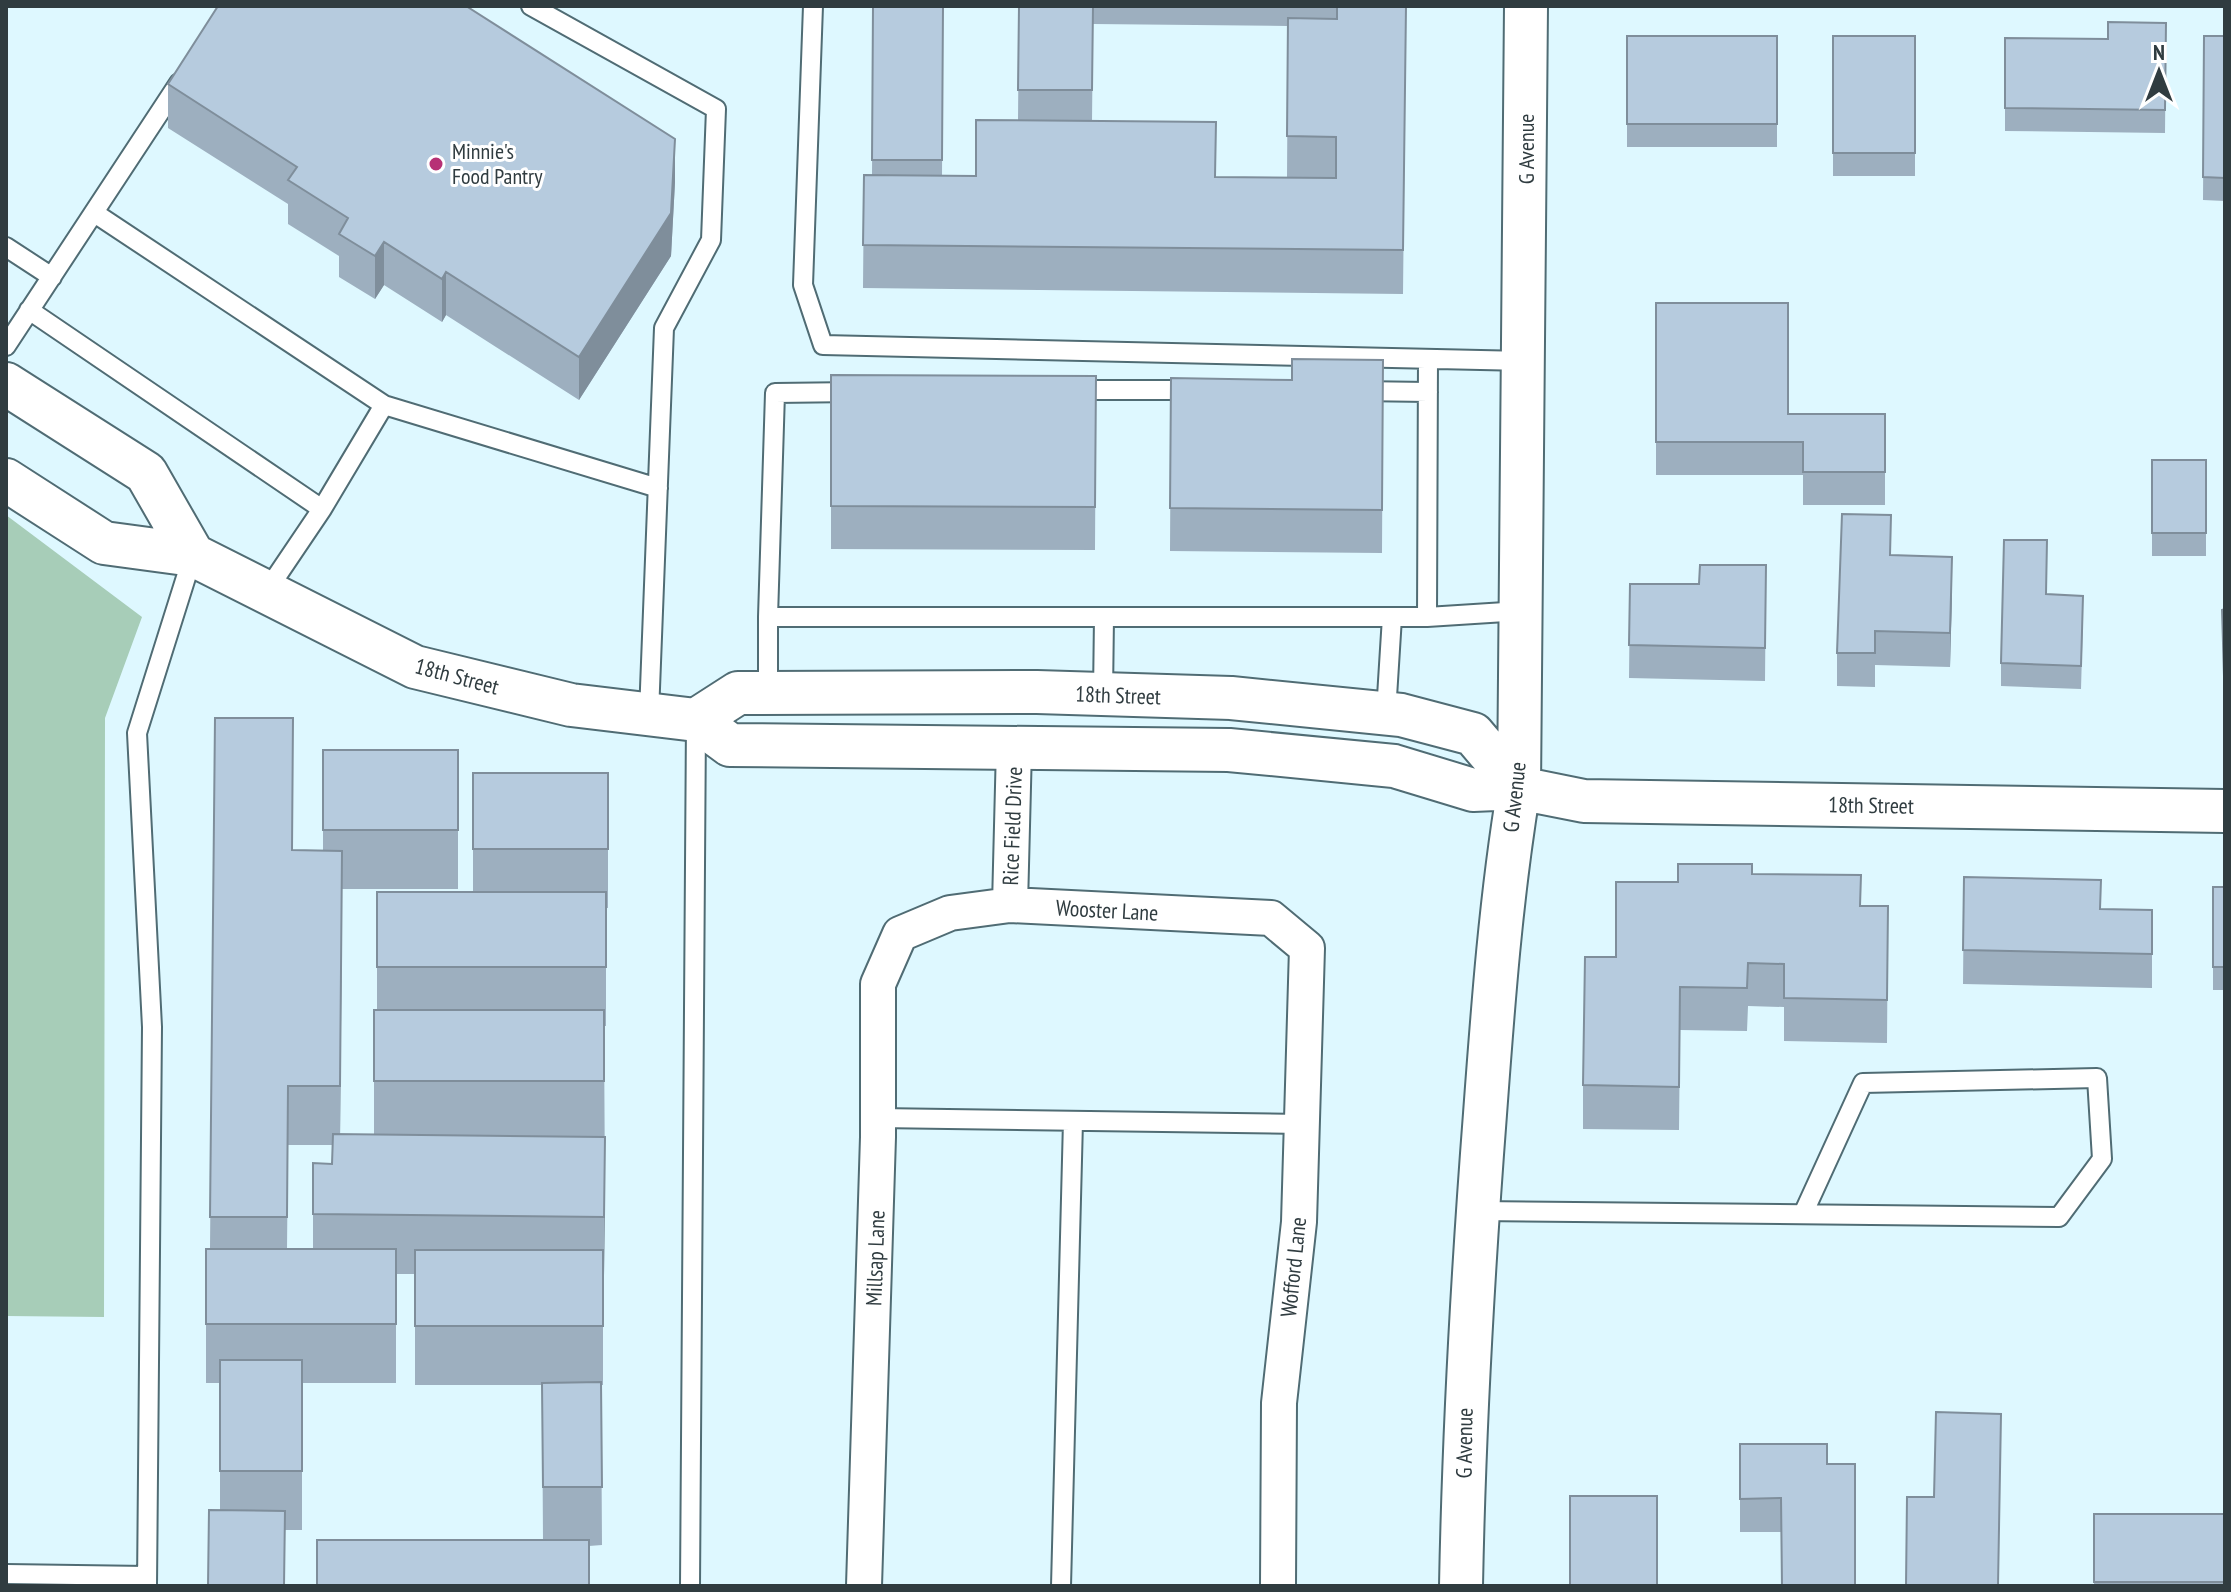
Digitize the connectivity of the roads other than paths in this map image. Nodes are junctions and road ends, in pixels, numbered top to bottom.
1 (531, 6) edge
2 (813, 6) edge
3 (1526, 6) edge
4 (187, 71) edge
5 (96, 214) junction
6 (6, 247) edge
7 (52, 277) junction
8 (29, 310) junction
9 (6, 346) edge
10 (1428, 359) junction
11 (1525, 361) junction
12 (6, 384) edge
13 (1054, 390) edge
14 (1209, 390) edge
15 (1334, 391) edge
16 (868, 392) edge
17 (1428, 392) junction
18 (384, 405) junction
19 (6, 480) edge
20 (658, 488) junction
21 (322, 509) junction
22 (193, 555) junction
23 (266, 592) junction
24 (1521, 611) junction
25 (768, 617) junction
26 (1104, 617) junction
27 (1392, 617) junction
28 (1427, 617) junction
29 (768, 693) junction
30 (1103, 694) junction
31 (1386, 713) junction
32 (649, 714) junction
33 (696, 720) junction
34 (1014, 747) junction
35 (1519, 788) junction
36 (2225, 811) edge
37 (1010, 905) junction
38 (900, 934) joint
39 (1307, 948) joint
40 (878, 1118) junction
41 (1073, 1121) junction
42 (1302, 1124) junction
43 (1478, 1211) junction
44 (1803, 1214) junction
45 (6, 1574) edge
46 (147, 1581) edge
47 (690, 1586) edge
48 (864, 1586) edge
49 (1061, 1586) edge
50 (1278, 1586) edge
51 (1461, 1586) edge

1 - 20 lane
2 - 10 lane
3 - 11 street, G Avenue
4 - 5 lane
5 - 7 lane
5 - 18 lane
6 - 7 lane
7 - 8 lane
8 - 9 lane
8 - 21 lane
10 - 11 lane
10 - 17 lane
11 - 24 street, G Avenue
12 - 22 street
13 - 14 lane
15 - 17 lane
16 - 25 lane
17 - 28 lane
18 - 20 lane
18 - 21 lane
19 - 22 street, 18th Street
20 - 32 lane
21 - 23 lane
22 - 23 street, 18th Street
22 - 46 lane
23 - 32 street, 18th Street
24 - 28 lane
24 - 35 street, G Avenue
25 - 26 lane
25 - 29 lane
26 - 27 lane
26 - 30 lane
27 - 28 lane
27 - 31 lane
29 - 30 street, 18th Street
29 - 33 street, 18th Street
30 - 31 street, 18th Street
31 - 35 street, 18th Street
32 - 33 street, 18th Street
33 - 34 street, 18th Street
33 - 47 lane
34 - 35 street, 18th Street
34 - 37 street, Rice Field Drive
35 - 36 street, 18th Street
35 - 43 street, G Avenue
37 - 38 street, Wooster Lane
37 - 39 street, Wooster Lane
38 - 40 street, Millsap Lane
39 - 42 street, Wofford Lane
40 - 41 lane
40 - 48 street, Millsap Lane
41 - 42 lane
41 - 49 lane
42 - 50 street, Wofford Lane
43 - 44 lane
43 - 51 street, G Avenue
44 - 44 lane
45 - 46 lane

